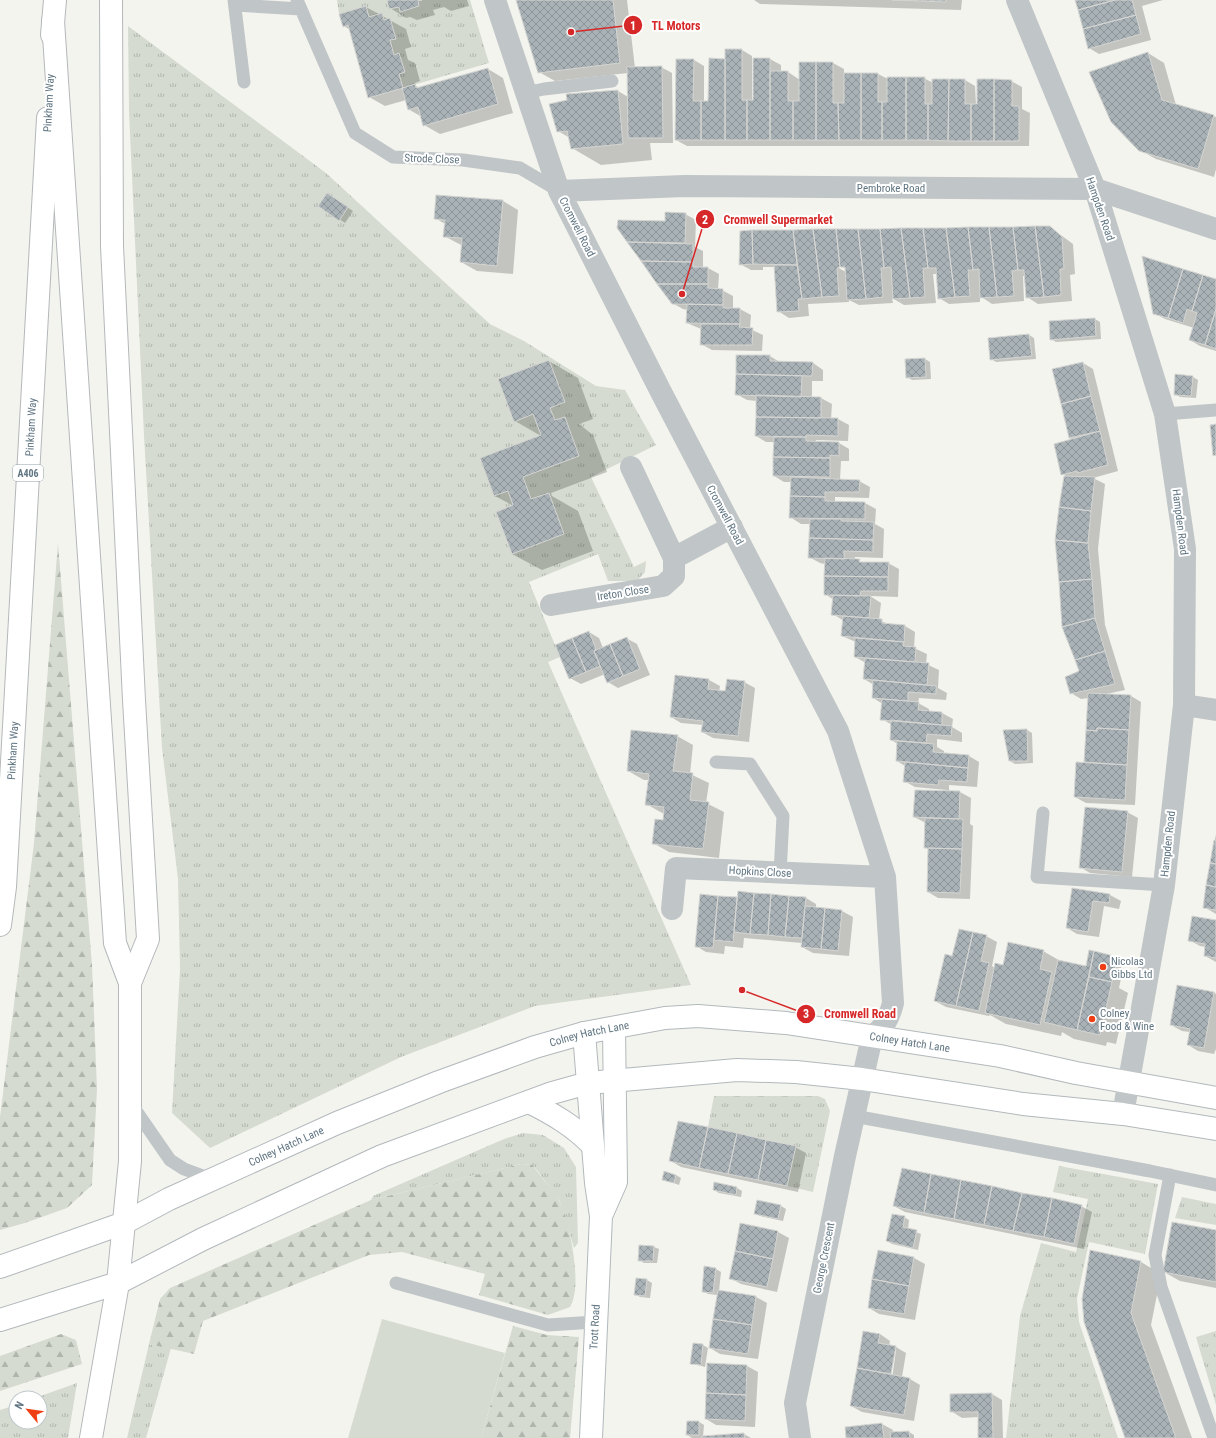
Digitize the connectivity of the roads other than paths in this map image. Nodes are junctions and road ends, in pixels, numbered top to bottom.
1 (111, 0) edge
2 (495, 0) edge
3 (1017, 0) edge
4 (235, 2) edge
5 (298, 4) edge
6 (54, 11) edge
7 (612, 81) dead end
8 (244, 82) dead end
9 (526, 94) junction
10 (1095, 189) junction
11 (559, 192) junction
12 (1216, 229) edge
13 (1216, 410) edge
14 (1165, 414) junction
15 (631, 467) dead end
16 (732, 528) junction
17 (674, 558) junction
18 (551, 605) dead end
19 (1184, 705) junction
20 (1216, 710) edge
21 (716, 762) dead end
22 (1043, 814) dead end
23 (780, 874) junction
24 (885, 877) junction
25 (1164, 885) junction
26 (672, 909) dead end
27 (0, 925) edge
28 (130, 983) junction
29 (614, 1028) junction
30 (584, 1033) junction
31 (872, 1037) junction
32 (862, 1079) junction
33 (616, 1081) junction
34 (1129, 1082) junction
35 (588, 1083) junction
36 (1216, 1098) edge
37 (529, 1102) junction
38 (131, 1104) junction
39 (1123, 1114) junction
40 (854, 1116) junction
41 (1216, 1129) edge
42 (593, 1146) junction
43 (1170, 1174) junction
44 (214, 1180) junction
45 (1216, 1185) edge
46 (601, 1216) junction
47 (124, 1223) junction
48 (0, 1267) edge
49 (118, 1283) junction
50 (396, 1283) dead end
51 (0, 1320) edge
52 (595, 1322) junction
53 (94, 1432) edge
54 (591, 1438) edge
55 (800, 1438) edge
56 (1214, 1438) edge

1 - 28 main road
2 - 9 street, Cromwell Road
3 - 10 street, Hampden Road
4 - 5 lane
4 - 8 lane
5 - 11 lane, Strode Close
6 - 27 main road, Pinkham Way / A406
6 - 28 main road
7 - 9 lane
9 - 11 street, Cromwell Road
10 - 11 street, Pembroke Road
10 - 12 street, Pembroke Road
10 - 14 street, Hampden Road
11 - 16 street, Cromwell Road
13 - 14 lane
14 - 19 street, Hampden Road
15 - 17 street, Ireton Close
16 - 17 street
16 - 24 street, Cromwell Road
17 - 18 street, Ireton Close
19 - 20 street
19 - 25 street, Hampden Road
21 - 23 lane
22 - 25 lane
23 - 24 street, Hopkins Close
23 - 26 street, Hopkins Close
24 - 31 street, Cromwell Road
25 - 34 street, Hampden Road
28 - 38 main road
29 - 30 main road, Colney Hatch Lane
29 - 31 main road, Colney Hatch Lane
29 - 33 main road, Trott Road
30 - 35 main road, Trott Road
30 - 44 main road, Colney Hatch Lane
31 - 32 street, George Crescent
31 - 34 main road, Colney Hatch Lane
32 - 33 main road
32 - 39 main road
32 - 40 street, George Crescent
33 - 35 main road
33 - 46 main road, Trott Road
34 - 36 main road, Colney Hatch Lane
34 - 39 street, Hampden Road
35 - 37 main road
35 - 42 main road, Trott Road
37 - 42 main road
37 - 49 main road
38 - 44 lane
38 - 47 main road
39 - 41 main road
40 - 43 lane
40 - 55 street, George Crescent
42 - 46 main road, Trott Road
43 - 45 lane
43 - 56 lane
44 - 47 main road, Colney Hatch Lane
46 - 52 main road, Trott Road
47 - 48 main road, Colney Hatch Lane
47 - 49 main road
49 - 51 main road
49 - 53 main road
50 - 52 lane
52 - 54 main road, Trott Road

